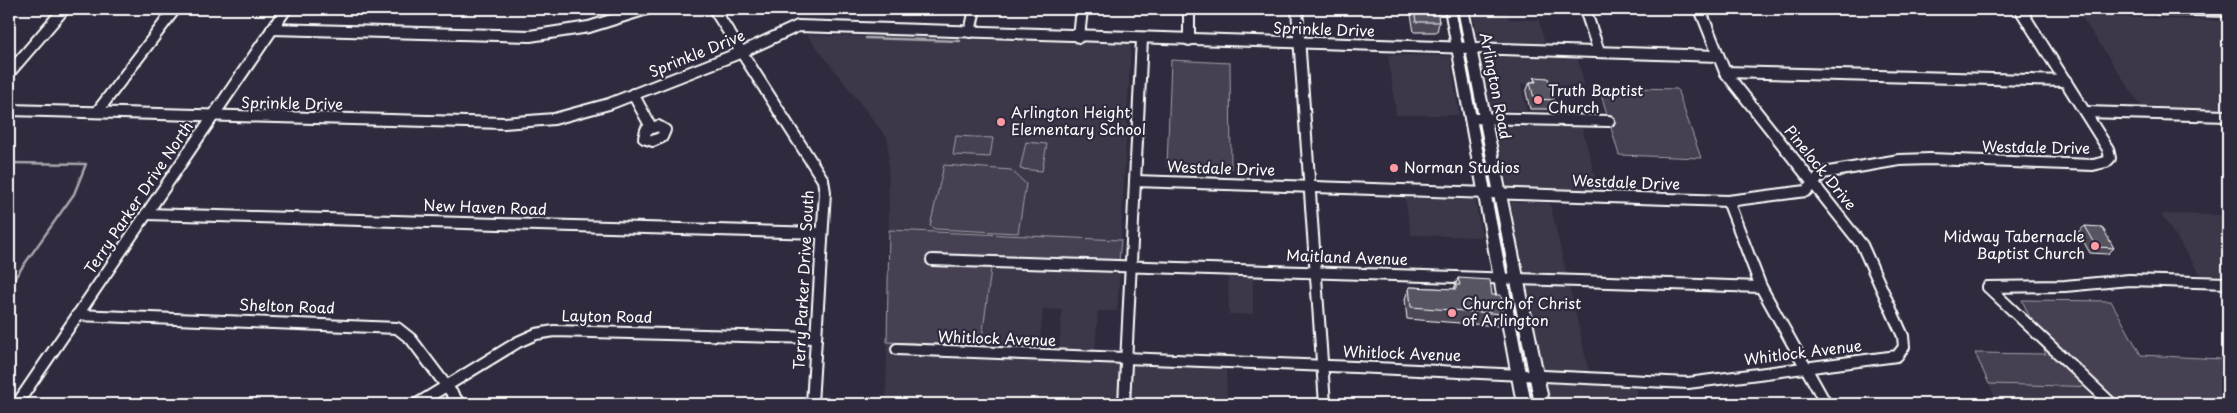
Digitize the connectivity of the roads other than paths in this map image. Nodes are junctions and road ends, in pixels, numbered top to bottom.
1 (64, 9) edge
2 (175, 9) edge
3 (286, 9) edge
4 (647, 9) edge
5 (714, 9) edge
6 (975, 9) edge
7 (1082, 9) edge
8 (1189, 9) edge
9 (1297, 9) edge
10 (1450, 9) edge
11 (1463, 9) edge
12 (1585, 9) edge
13 (1700, 9) edge
14 (2020, 9) edge
15 (2159, 9) edge
16 (2228, 11) edge
17 (272, 29) junction
18 (970, 32) junction
19 (1079, 37) junction
20 (1142, 39) junction
21 (1189, 40) junction
22 (1299, 43) junction
23 (1457, 47) junction
24 (1471, 47) junction
25 (742, 52) junction
26 (1600, 52) junction
27 (1718, 56) junction
28 (1725, 72) junction
29 (9, 73) edge
30 (2066, 81) junction
31 (633, 94) junction
32 (9, 110) edge
33 (96, 112) junction
34 (2085, 112) junction
35 (213, 116) junction
36 (2228, 116) edge
37 (1470, 118) junction
38 (1485, 118) junction
39 (1609, 122) dead end
40 (651, 127) dead end
41 (1135, 181) junction
42 (1814, 183) junction
43 (1310, 187) junction
44 (1484, 193) junction
45 (1500, 193) junction
46 (1728, 202) junction
47 (146, 214) junction
48 (822, 233) junction
49 (932, 260) dead end
50 (1130, 265) junction
51 (1316, 271) junction
52 (1500, 279) junction
53 (1517, 280) junction
54 (2228, 283) edge
55 (1761, 287) junction
56 (77, 315) junction
57 (816, 338) junction
58 (897, 349) dead end
59 (1901, 352) joint
60 (1126, 358) junction
61 (1322, 366) junction
62 (1804, 366) junction
63 (1518, 375) junction
64 (1536, 375) junction
65 (447, 386) junction
66 (17, 404) edge
67 (417, 404) edge
68 (460, 404) edge
69 (812, 404) edge
70 (1124, 404) edge
71 (1325, 404) edge
72 (1524, 404) edge
73 (1542, 404) edge
74 (1826, 404) edge
75 (2112, 404) edge

1 - 29 street
2 - 33 street
3 - 17 street, Terry Parker Drive North
4 - 17 street
5 - 25 street, Terry Parker Drive South
6 - 18 street
7 - 19 street
8 - 21 street
9 - 22 street
10 - 23 main road, Arlington Road
11 - 24 main road, Arlington Road
12 - 26 street
13 - 27 street, Pinelock Drive
14 - 30 street
15 - 16 street
17 - 35 street, Terry Parker Drive North
18 - 19 street, Sprinkle Drive
18 - 25 street, Sprinkle Drive
19 - 20 street, Sprinkle Drive
20 - 21 street, Sprinkle Drive
20 - 41 street
21 - 22 street, Sprinkle Drive
22 - 23 street, Sprinkle Drive
22 - 43 street
23 - 24 street, Sprinkle Drive
23 - 37 main road, Arlington Road
24 - 26 street, Sprinkle Drive
24 - 38 main road, Arlington Road
25 - 31 street, Sprinkle Drive
25 - 48 street, Terry Parker Drive South
26 - 27 street, Sprinkle Drive
27 - 28 street, Pinelock Drive
28 - 30 street
28 - 42 street, Pinelock Drive
30 - 34 street
31 - 35 street, Sprinkle Drive
31 - 40 street
32 - 33 street, Sprinkle Drive
33 - 35 street, Sprinkle Drive
34 - 36 street
34 - 42 street, Westdale Drive
35 - 47 street, Terry Parker Drive North
37 - 38 street
37 - 44 main road, Arlington Road
38 - 39 street
38 - 45 main road, Arlington Road
41 - 43 street, Westdale Drive
41 - 50 street
42 - 46 street, Westdale Drive
42 - 59 street, Pinelock Drive
43 - 44 street, Westdale Drive
43 - 51 street
44 - 45 street, Westdale Drive
44 - 52 main road, Arlington Road
45 - 46 street, Westdale Drive
45 - 53 main road, Arlington Road
46 - 55 street
47 - 48 street, New Haven Road
47 - 56 street, Terry Parker Drive North
48 - 57 street, Terry Parker Drive South
49 - 50 street, Maitland Avenue
50 - 51 street, Maitland Avenue
50 - 60 street
51 - 52 street, Maitland Avenue
51 - 61 street
52 - 53 street, Maitland Avenue
52 - 63 main road, Arlington Road
53 - 55 street, Maitland Avenue
53 - 64 main road, Arlington Road
54 - 75 street
55 - 62 street
56 - 65 street, Shelton Road
56 - 66 street, Terry Parker Drive North
57 - 65 street, Layton Road
57 - 69 street, Terry Parker Drive South
58 - 60 street, Whitlock Avenue
59 - 62 street, Whitlock Avenue
60 - 61 street, Whitlock Avenue
60 - 70 street
61 - 63 street, Whitlock Avenue
61 - 71 street
62 - 64 street, Whitlock Avenue
62 - 74 street
63 - 64 street, Whitlock Avenue
63 - 72 main road, Arlington Road
64 - 73 main road, Arlington Road
65 - 67 street, Layton Road
65 - 68 street, Shelton Road

